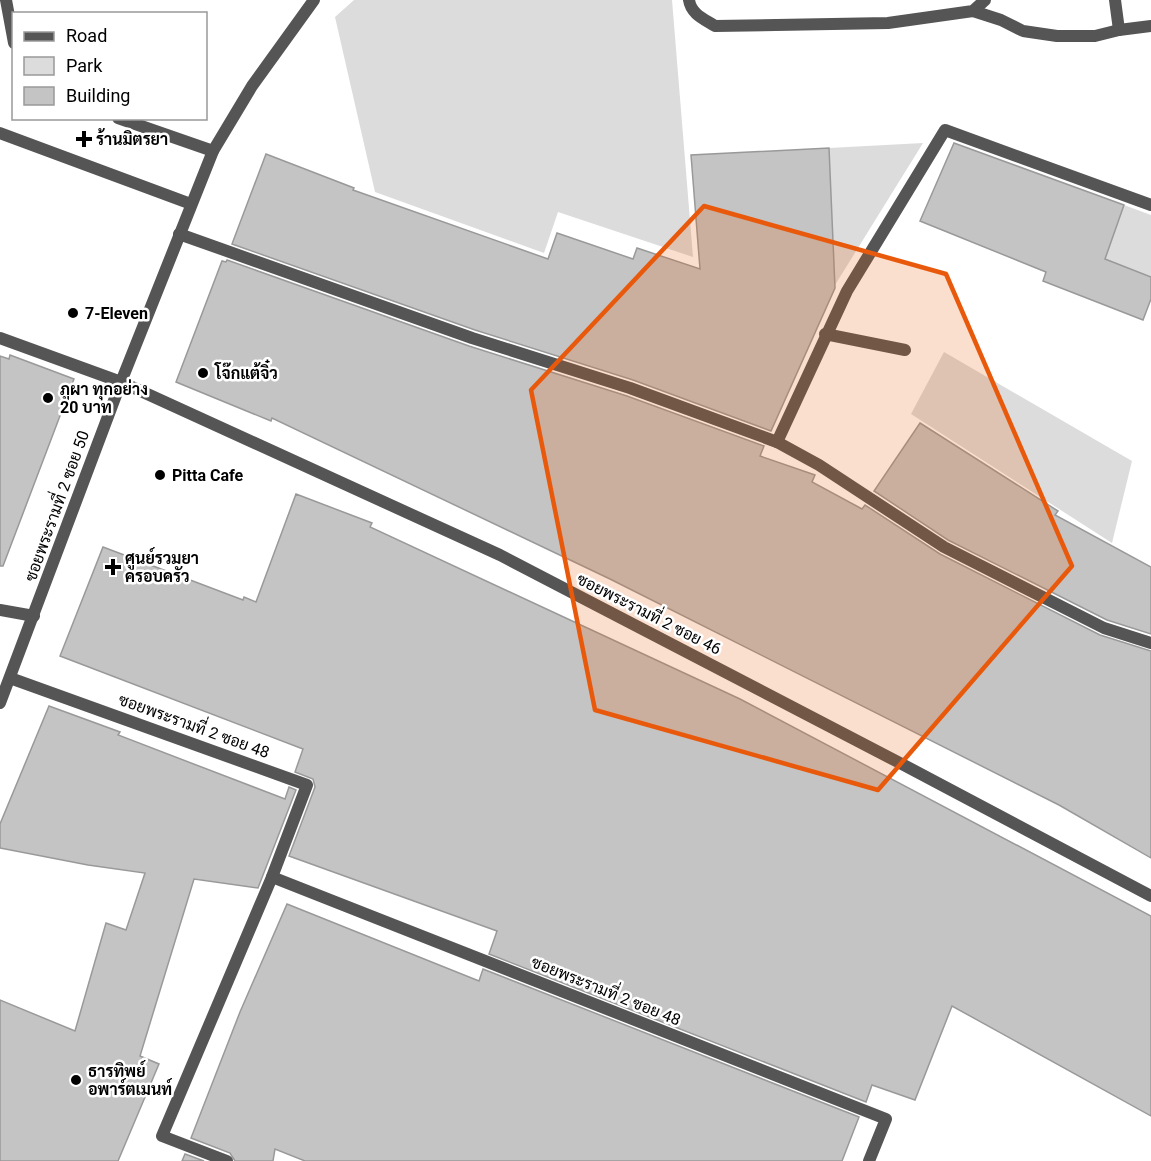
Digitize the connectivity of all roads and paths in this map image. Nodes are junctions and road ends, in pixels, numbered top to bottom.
1 (6, 0) edge
2 (689, 0) edge
3 (986, 0) edge
4 (1115, 0) edge
5 (311, 1) edge
6 (973, 11) junction
7 (1151, 26) edge
8 (1119, 30) junction
9 (12, 32) edge
10 (124, 120) edge
11 (0, 133) edge
12 (213, 151) junction
13 (191, 204) junction
14 (1151, 205) edge
15 (179, 234) junction
16 (825, 334) junction
17 (0, 338) edge
18 (905, 350) dead end
19 (121, 382) junction
20 (777, 442) junction
21 (0, 610) edge
22 (34, 616) junction
23 (1151, 643) edge
24 (10, 678) junction
25 (0, 703) edge
26 (272, 877) junction
27 (1151, 896) edge
28 (227, 1161) edge
29 (869, 1161) edge

1 - 9 street
2 - 6 street
3 - 6 street
4 - 8 street
5 - 12 street, ซอยพระรามที่ 2 ซอย 50
6 - 8 street
7 - 8 street
10 - 12 street
11 - 13 street
12 - 13 street, ซอยพระรามที่ 2 ซอย 50
13 - 15 street, ซอยพระรามที่ 2 ซอย 50
14 - 16 street
15 - 19 street, ซอยพระรามที่ 2 ซอย 50
15 - 20 street
16 - 18 street
16 - 20 street
17 - 19 street, ซอยพระรามที่ 2 ซอย 46
19 - 22 street, ซอยพระรามที่ 2 ซอย 50
19 - 27 street, ซอยพระรามที่ 2 ซอย 46
20 - 23 street
21 - 22 street
22 - 24 street, ซอยพระรามที่ 2 ซอย 50
24 - 25 street, ซอยพระรามที่ 2 ซอย 50
24 - 26 street, ซอยพระรามที่ 2 ซอย 48
26 - 28 street, ซอยพระรามที่ 2 ซอย 48
26 - 29 street, ซอยพระรามที่ 2 ซอย 48

